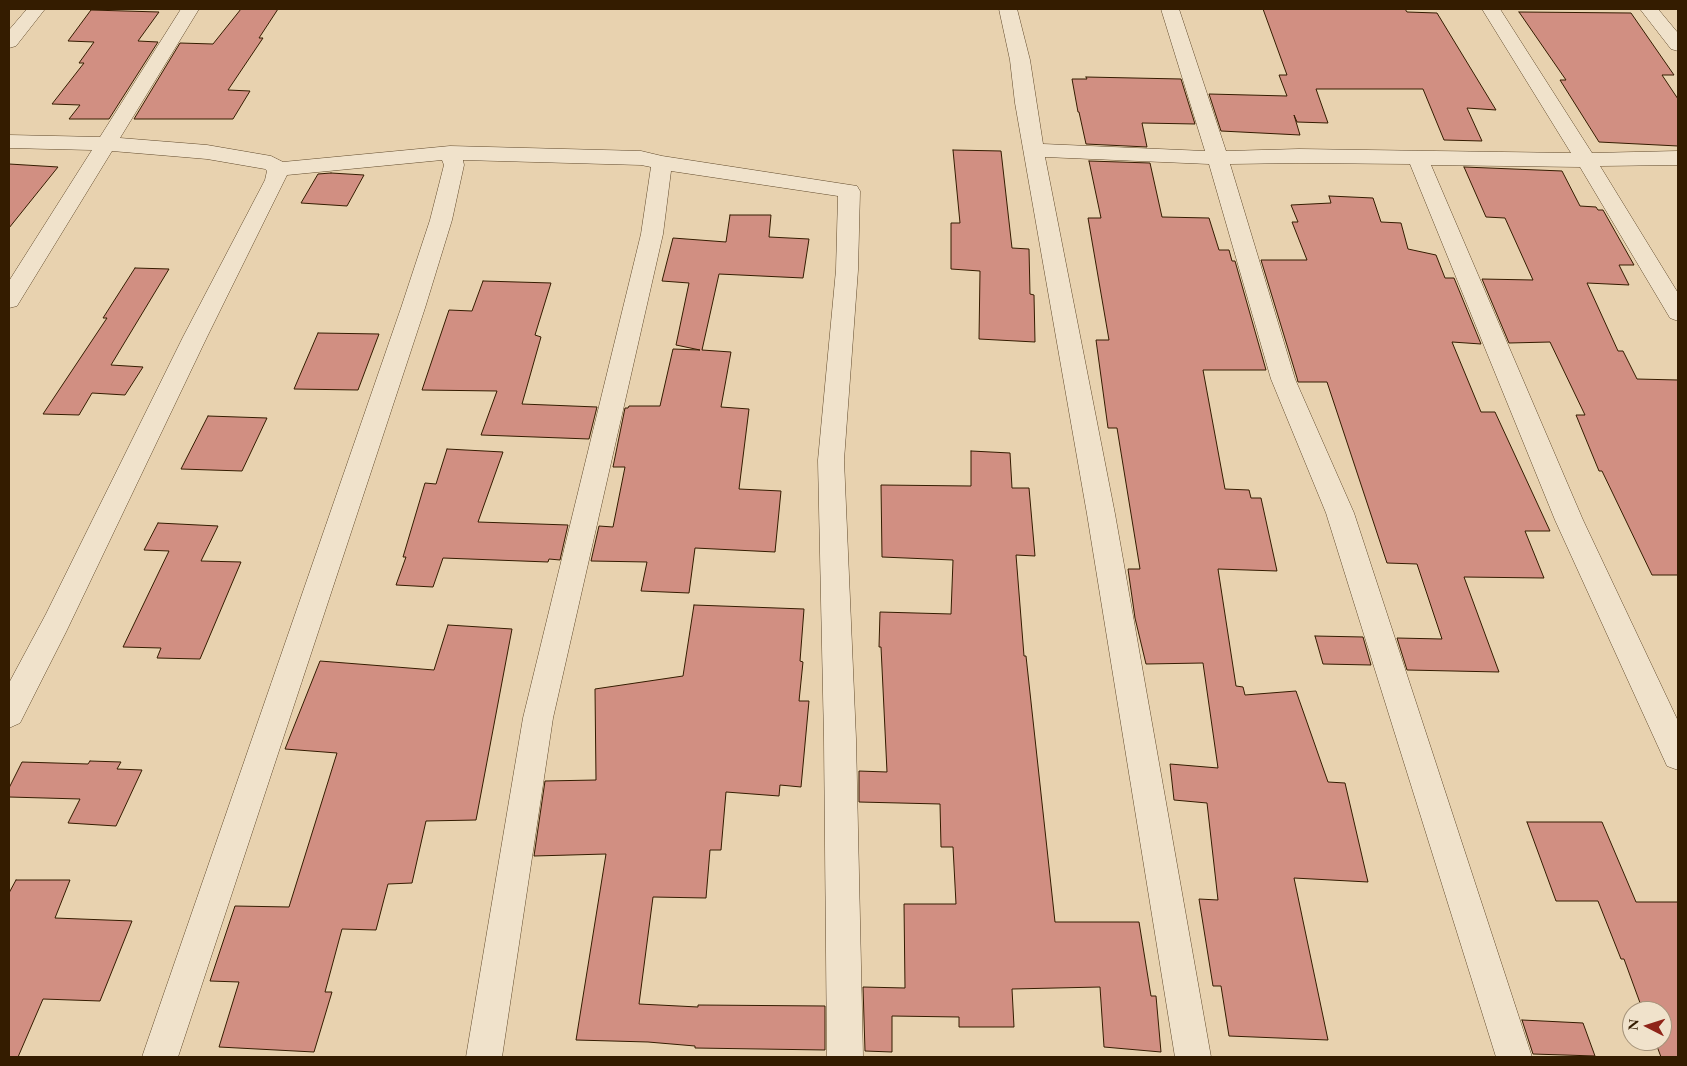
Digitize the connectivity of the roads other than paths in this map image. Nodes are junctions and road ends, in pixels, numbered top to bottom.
1 (36, 9) edge
2 (190, 9) edge
3 (1008, 9) edge
4 (1170, 9) edge
5 (1492, 9) edge
6 (1649, 9) edge
7 (9, 42) edge
8 (1678, 45) edge
9 (9, 141) edge
10 (106, 144) junction
11 (1035, 150) junction
12 (450, 153) junction
13 (1417, 157) junction
14 (1218, 158) junction
15 (1678, 158) edge
16 (1586, 160) junction
17 (662, 163) junction
18 (278, 169) junction
19 (9, 300) edge
20 (1678, 312) edge
21 (9, 713) edge
22 (1678, 755) edge
23 (160, 1057) edge
24 (484, 1057) edge
25 (845, 1057) edge
26 (1193, 1057) edge
27 (1514, 1057) edge

1 - 7 street
2 - 10 street
3 - 11 street
4 - 14 street
5 - 16 street
6 - 8 street
9 - 10 street
10 - 18 street
10 - 19 street
11 - 14 street
11 - 26 street
12 - 17 street
12 - 18 street
12 - 23 street
13 - 14 street
13 - 16 street
13 - 22 street
14 - 27 street
15 - 16 street
16 - 20 street
17 - 24 street
17 - 25 street
18 - 21 street

